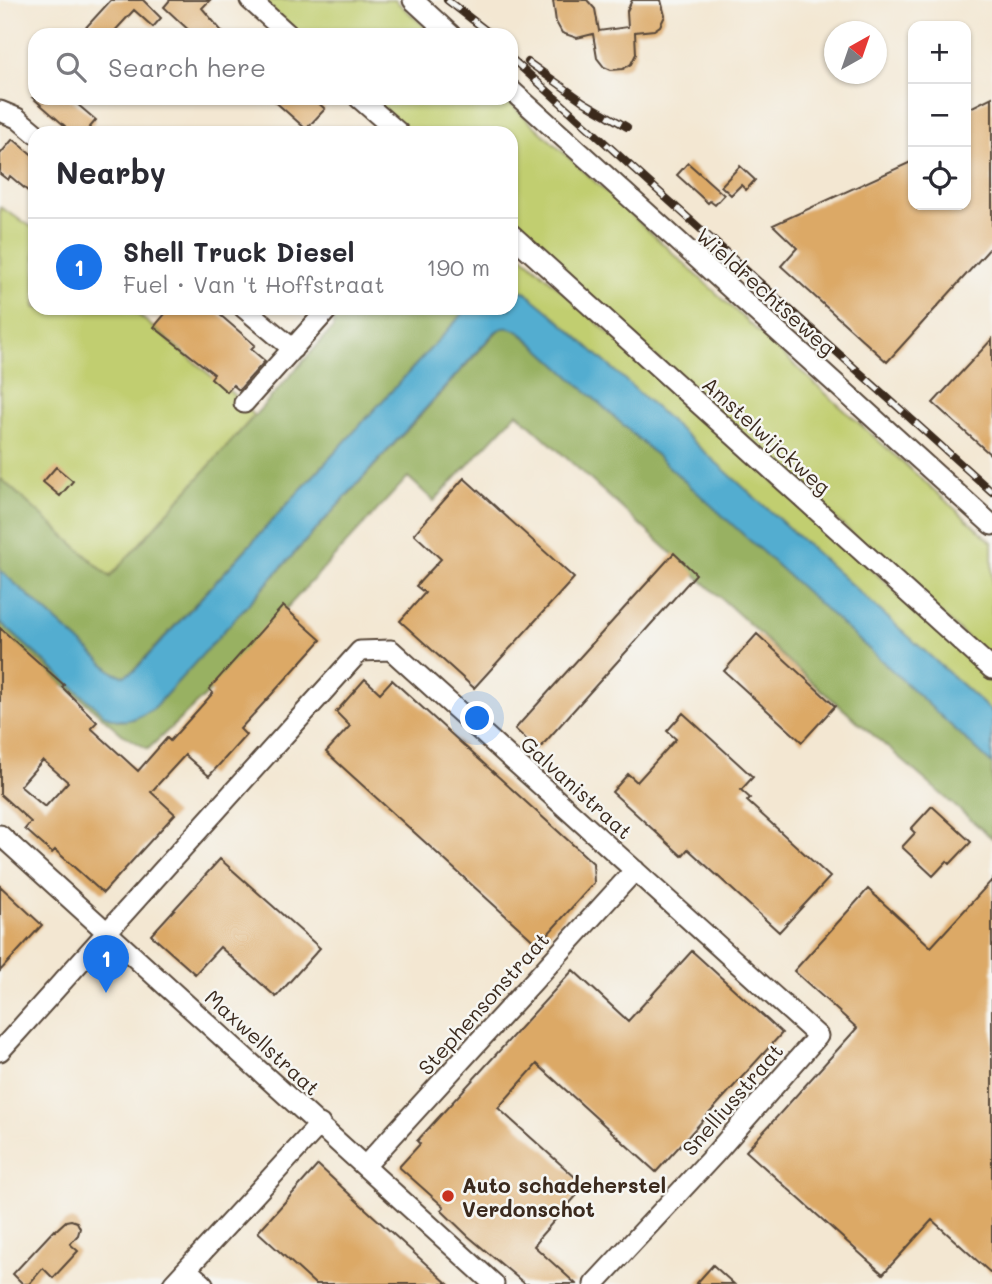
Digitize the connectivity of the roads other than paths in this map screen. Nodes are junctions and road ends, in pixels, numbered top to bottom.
1 (250, 0) edge
2 (413, 0) edge
3 (281, 28) edge
4 (443, 28) edge
5 (518, 96) edge
6 (367, 105) edge
7 (0, 111) edge
8 (391, 126) edge
9 (28, 127) edge
10 (518, 240) edge
11 (252, 315) edge
12 (324, 315) edge
13 (293, 349) junction
14 (244, 403) dead end
15 (992, 525) edge
16 (992, 669) edge
17 (0, 835) edge
18 (635, 870) junction
19 (108, 933) junction
20 (818, 1036) joint
21 (0, 1051) edge
22 (320, 1124) junction
23 (365, 1166) junction
24 (180, 1277) edge
25 (203, 1284) edge
26 (494, 1284) edge
27 (594, 1284) edge

1 - 3 street
2 - 4 street
5 - 15 street, Wieldrechtseweg
6 - 8 street
7 - 9 street
10 - 16 street, Amstelwijckweg
11 - 13 street
12 - 13 street
13 - 14 street
17 - 19 street, Maxwellstraat
18 - 19 street, Galvanistraat
18 - 20 street, Galvanistraat
18 - 23 street, Stephensonstraat
19 - 21 street, Galvanistraat
19 - 22 street, Maxwellstraat
20 - 27 street, Snelliusstraat
22 - 23 street, Maxwellstraat
22 - 24 street
23 - 26 street, Maxwellstraat
24 - 25 street

